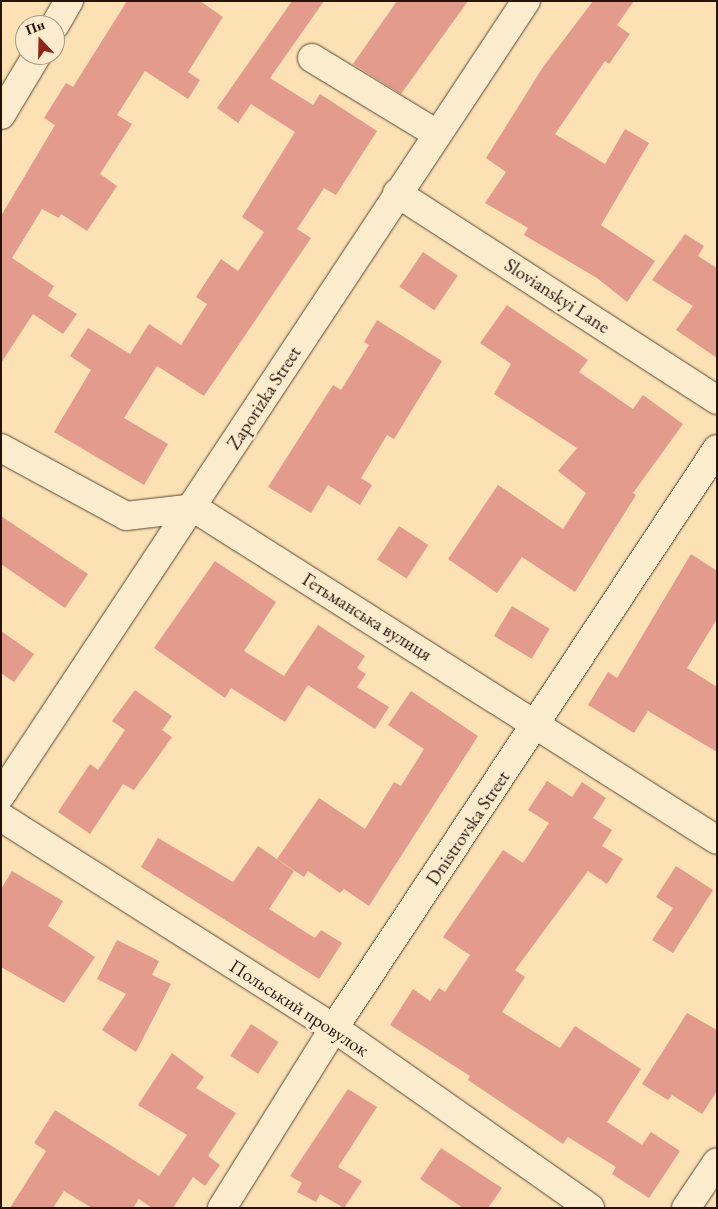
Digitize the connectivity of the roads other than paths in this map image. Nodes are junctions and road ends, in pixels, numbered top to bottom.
1 (526, 1) edge
2 (312, 58) dead end
3 (31, 65) edge
4 (1, 115) edge
5 (437, 134) junction
6 (397, 192) junction
7 (717, 400) edge
8 (1, 448) edge
9 (717, 449) edge
10 (194, 508) junction
11 (538, 724) junction
12 (1, 795) edge
13 (1, 817) edge
14 (717, 840) edge
15 (334, 1028) junction
16 (717, 1162) edge
17 (222, 1208) edge
18 (590, 1208) edge
19 (686, 1208) edge

1 - 5 street, Zaporizka Street
2 - 5 street
3 - 4 street
5 - 6 street, Zaporizka Street
6 - 7 street, Slovianskyi Lane
6 - 10 street, Zaporizka Street
8 - 10 street
9 - 11 street, Dnistrovska Street
10 - 11 street, Гетьманська вулиця
10 - 12 street, Zaporizka Street
11 - 14 street, Гетьманська вулиця
11 - 15 street, Dnistrovska Street
13 - 15 street, Польський провулок
15 - 17 street, Dnistrovska Street
15 - 18 street, Польський провулок
16 - 19 street

